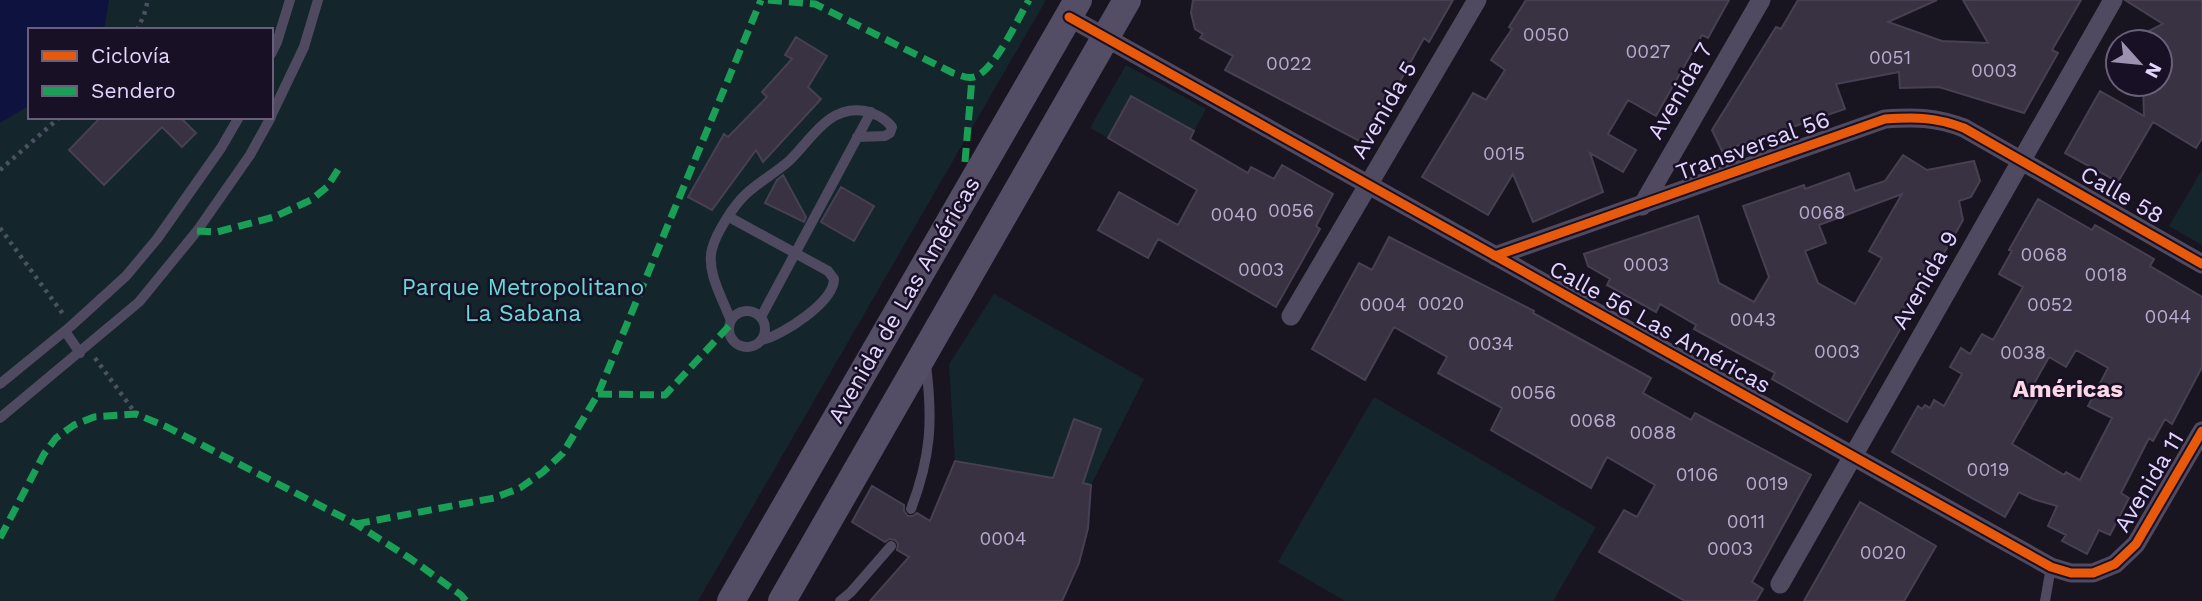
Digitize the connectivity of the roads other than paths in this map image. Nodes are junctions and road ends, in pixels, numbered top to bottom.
1 (290, 0) edge
2 (318, 0) edge
3 (1127, 0) edge
4 (1477, 0) edge
5 (1761, 0) edge
6 (2113, 0) edge
7 (1073, 8) edge
8 (1105, 38) junction
9 (273, 50) edge
10 (871, 112) junction
11 (273, 113) edge
12 (238, 119) edge
13 (270, 119) edge
14 (857, 137) junction
15 (2022, 160) junction
16 (1368, 185) junction
17 (1642, 206) junction
18 (729, 217) junction
19 (795, 253) junction
20 (1495, 256) junction
21 (2202, 264) edge
22 (1291, 316) dead end
23 (761, 317) junction
24 (731, 321) junction
25 (65, 331) junction
26 (762, 340) junction
27 (80, 353) junction
28 (924, 354) junction
29 (0, 384) edge
30 (0, 418) edge
31 (2202, 431) edge
32 (1853, 456) junction
33 (911, 509) dead end
34 (891, 545) dead end
35 (2051, 567) junction
36 (1780, 583) dead end
37 (731, 601) edge
38 (782, 601) edge
39 (840, 601) edge
40 (2045, 601) edge

1 - 9 lane
2 - 11 lane
3 - 8 main road, Avenida de Las Américas
4 - 16 street, Avenida 5
5 - 17 street, Avenida 7
6 - 15 street, Avenida 9
7 - 8 street, Calle 56 Las Américas
7 - 37 main road, Avenida de Las Américas
8 - 16 street, Calle 56 Las Américas
8 - 28 main road, Avenida de Las Américas
10 - 14 lane
10 - 14 lane
10 - 18 lane
12 - 25 lane
13 - 27 lane
14 - 19 lane
15 - 17 street, Transversal 56
15 - 21 street, Calle 58
15 - 32 street, Avenida 9
16 - 20 street, Calle 56 Las Américas
16 - 22 street, Avenida 5
17 - 20 street, Transversal 56
18 - 19 lane
18 - 24 lane
19 - 23 lane
19 - 26 lane
20 - 32 street, Calle 56 Las Américas
23 - 24 lane
23 - 26 lane
24 - 26 lane
25 - 27 lane
25 - 29 lane
27 - 30 lane
28 - 33 lane
28 - 38 main road, Avenida de Las Américas
31 - 35 street, Avenida 11
32 - 35 street, Calle 56 Las Américas
32 - 36 street, Avenida 9
34 - 39 lane
35 - 40 lane

